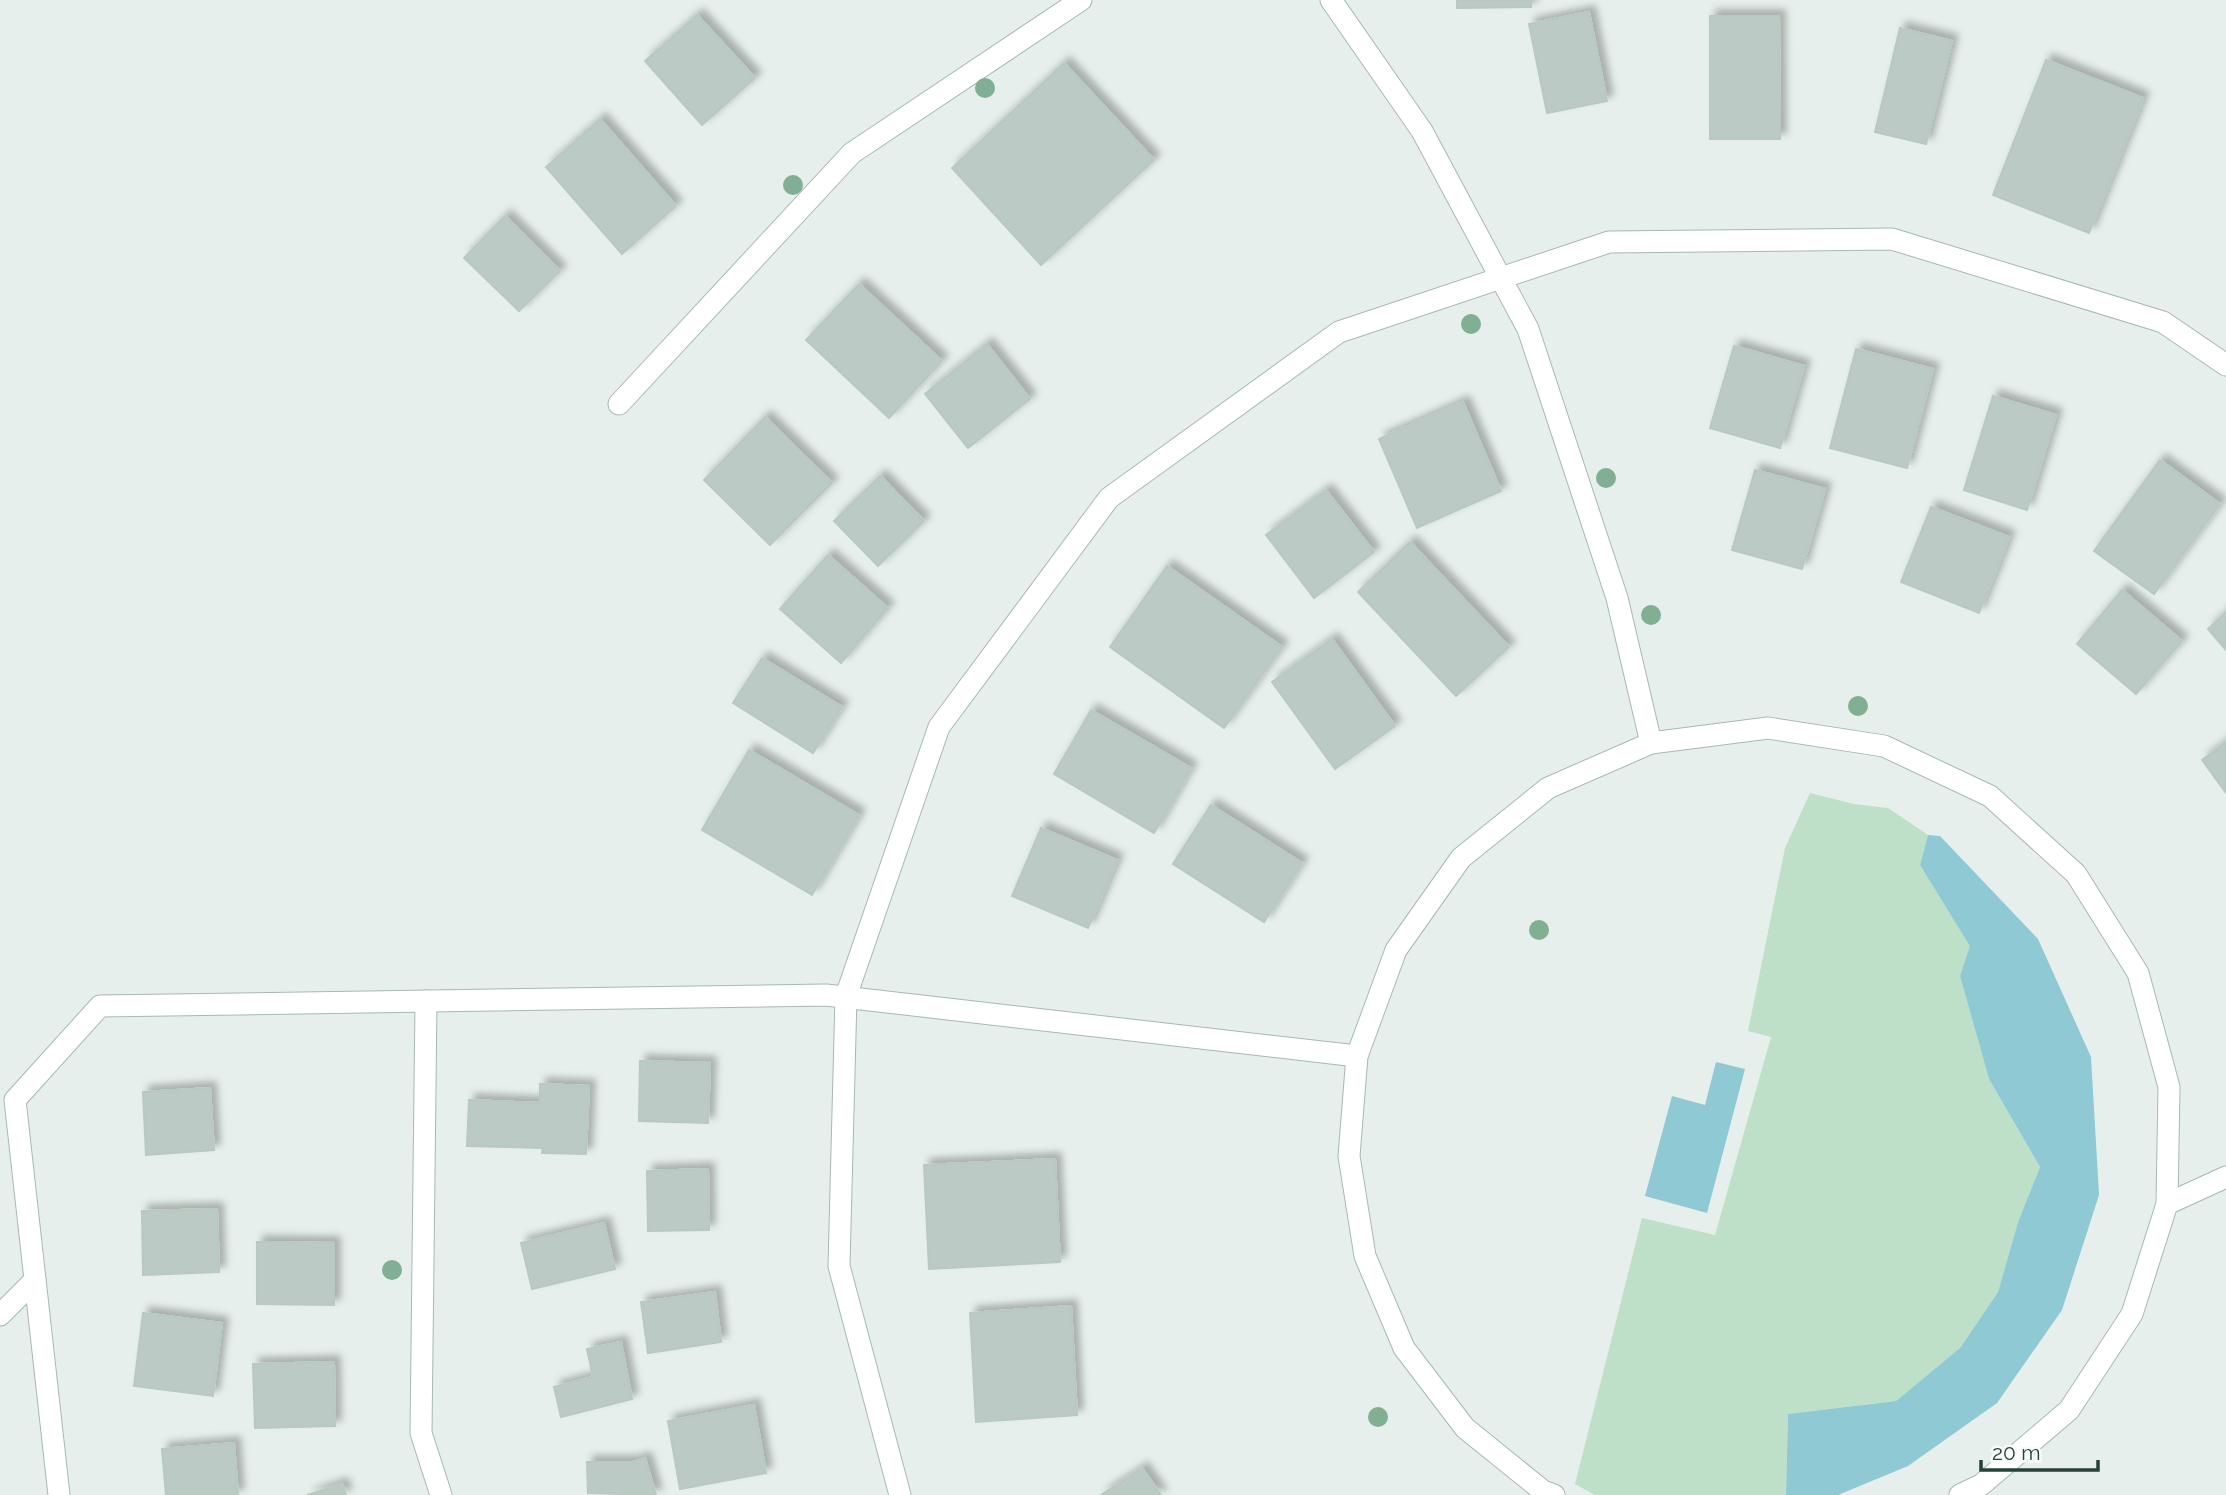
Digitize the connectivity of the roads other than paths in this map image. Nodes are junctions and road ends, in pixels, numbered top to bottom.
1 (1081, 0) edge
2 (1331, 0) edge
3 (1501, 278) junction
4 (2226, 366) edge
5 (619, 404) dead end
6 (1651, 743) junction
7 (846, 996) junction
8 (426, 1001) junction
9 (1357, 1056) junction
10 (2226, 1177) edge
11 (2167, 1204) junction
12 (35, 1280) junction
13 (0, 1315) edge
14 (1546, 1494) edge
15 (59, 1495) edge
16 (441, 1495) edge
17 (900, 1495) edge
18 (1960, 1495) edge

1 - 5 street
2 - 3 street
3 - 4 street
3 - 6 street
3 - 7 street
6 - 9 street
6 - 11 street
7 - 8 street
7 - 9 street
7 - 17 street
8 - 12 street
8 - 16 street
9 - 14 street
10 - 11 street
11 - 18 street
12 - 13 street
12 - 15 street

